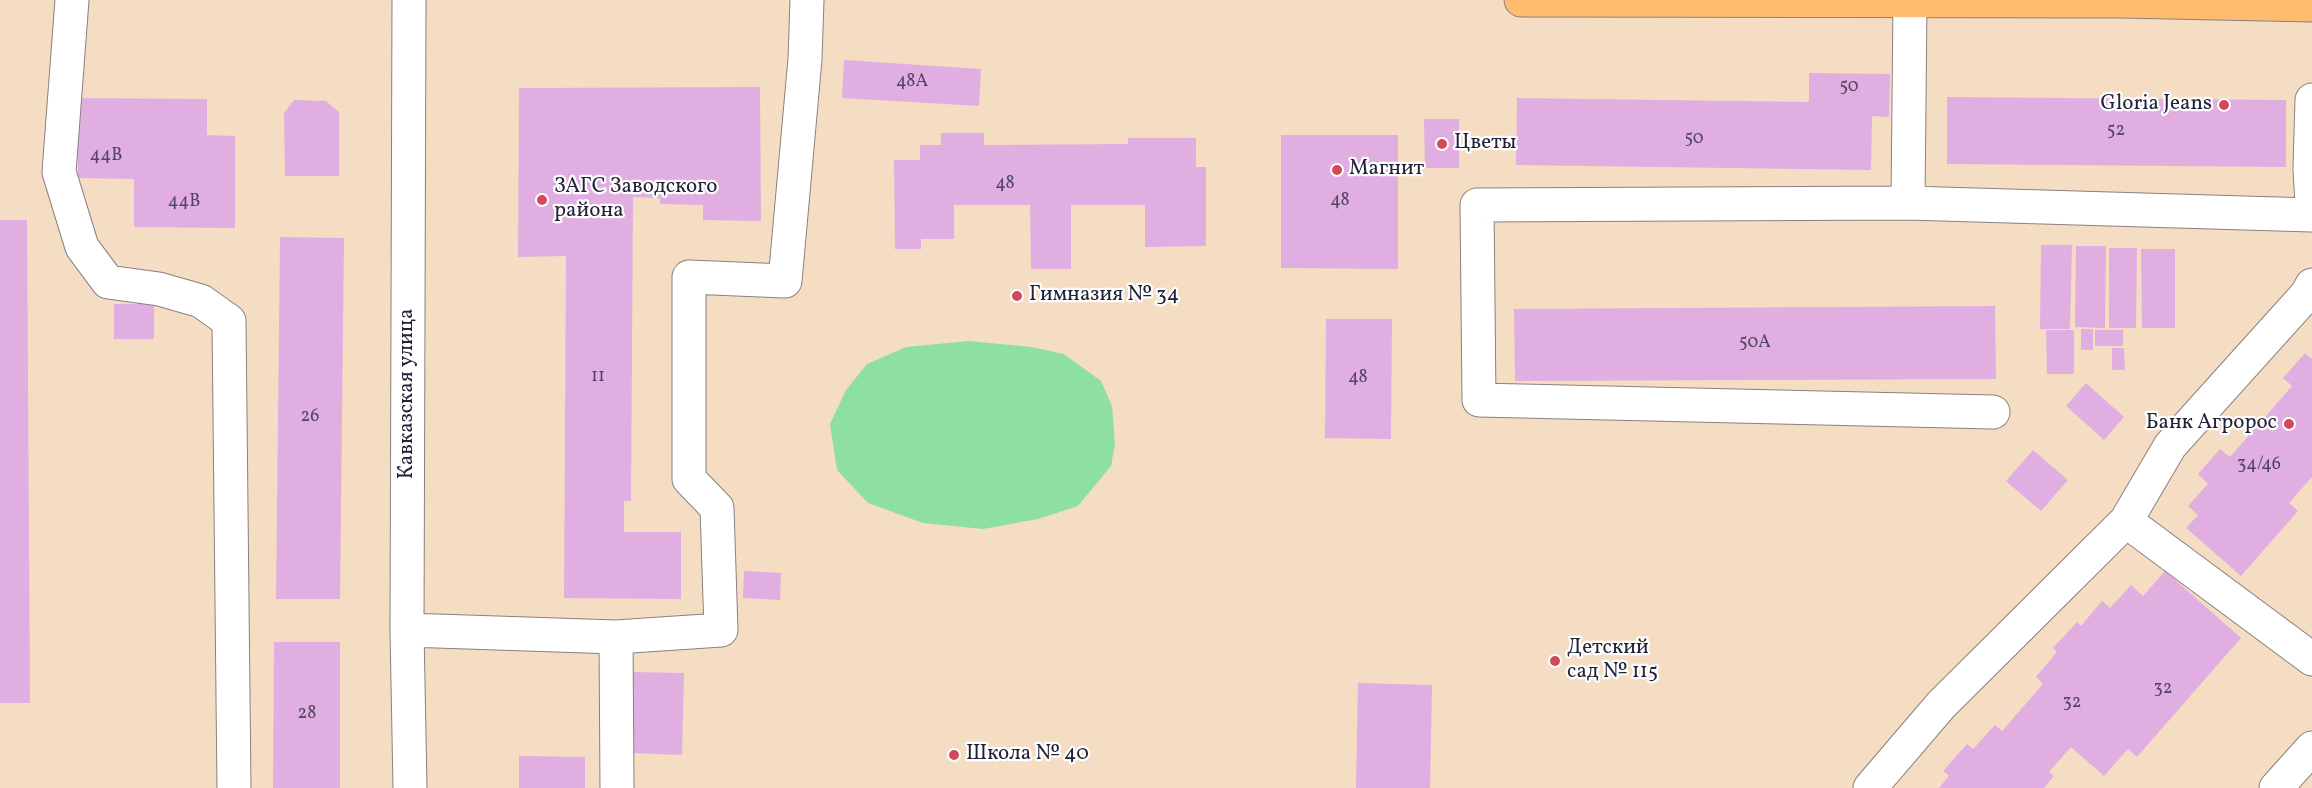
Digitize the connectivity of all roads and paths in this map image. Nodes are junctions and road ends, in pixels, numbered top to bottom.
1 (72, 0) edge
2 (409, 0) edge
3 (807, 0) edge
4 (1521, 0) edge
5 (1910, 1) edge
6 (2121, 1) edge
7 (2312, 5) edge
8 (2312, 100) edge
9 (1908, 203) junction
10 (2312, 204) edge
11 (2312, 215) edge
12 (2312, 285) edge
13 (1993, 412) dead end
14 (2126, 521) junction
15 (407, 630) junction
16 (616, 637) junction
17 (2311, 653) edge
18 (2312, 748) edge
19 (234, 788) edge
20 (410, 788) edge
21 (617, 788) edge
22 (1870, 788) edge
23 (2276, 788) edge

1 - 19 street
2 - 15 street, Кавказская улица
3 - 16 street
4 - 5 main road
5 - 6 main road
5 - 9 street
6 - 7 main road
8 - 10 street
9 - 11 street
9 - 13 street
12 - 14 street
14 - 17 street
14 - 22 street
15 - 16 street
15 - 20 street, Кавказская улица
16 - 21 street
18 - 23 street

